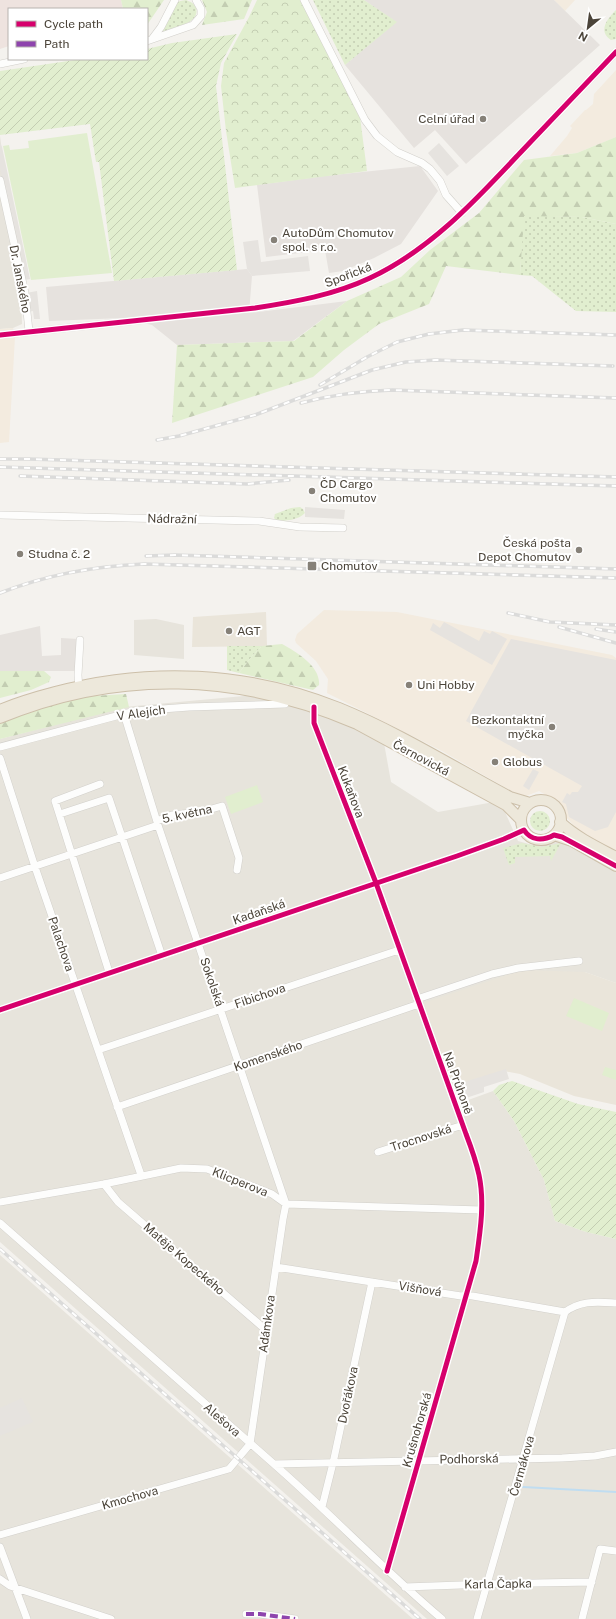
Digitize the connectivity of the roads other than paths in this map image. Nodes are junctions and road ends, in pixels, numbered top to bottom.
1 (175, 0) edge
2 (196, 0) edge
3 (304, 0) edge
4 (149, 40) edge
5 (616, 52) edge
6 (19, 60) edge
7 (0, 64) edge
8 (0, 180) edge
9 (462, 213) junction
10 (29, 331) junction
11 (0, 335) edge
12 (0, 516) edge
13 (343, 528) dead end
14 (80, 640) dead end
15 (79, 690) junction
16 (316, 703) junction
17 (285, 704) dead end
18 (0, 710) edge
19 (124, 714) junction
20 (0, 718) edge
21 (0, 747) edge
22 (0, 758) edge
23 (100, 784) dead end
24 (530, 803) junction
25 (60, 814) junction
26 (560, 822) junction
27 (157, 823) junction
28 (522, 825) junction
29 (554, 835) junction
30 (123, 838) junction
31 (72, 854) junction
32 (616, 857) edge
33 (616, 866) edge
34 (35, 867) junction
35 (237, 870) dead end
36 (0, 878) edge
37 (376, 883) junction
38 (198, 943) junction
39 (399, 950) junction
40 (162, 956) junction
41 (580, 961) dead end
42 (109, 972) junction
43 (75, 985) junction
44 (418, 1002) junction
45 (221, 1009) junction
46 (0, 1010) edge
47 (98, 1050) junction
48 (239, 1065) junction
49 (118, 1107) junction
50 (463, 1125) junction
51 (378, 1152) dead end
52 (141, 1175) junction
53 (104, 1184) junction
54 (0, 1202) edge
55 (286, 1204) junction
56 (481, 1210) junction
57 (0, 1224) edge
58 (276, 1267) junction
59 (372, 1282) junction
60 (467, 1295) junction
61 (616, 1302) edge
62 (565, 1312) junction
63 (266, 1330) junction
64 (250, 1444) junction
65 (616, 1452) edge
66 (524, 1458) junction
67 (419, 1460) junction
68 (333, 1463) junction
69 (274, 1464) junction
70 (322, 1507) junction
71 (0, 1535) edge
72 (0, 1547) edge
73 (616, 1551) edge
74 (387, 1571) junction
75 (0, 1579) edge
76 (592, 1582) junction
77 (488, 1584) junction
78 (404, 1587) junction
79 (17, 1588) junction
80 (246, 1614) dead end
81 (27, 1619) edge
82 (111, 1619) edge
83 (295, 1619) edge
84 (442, 1619) edge
85 (478, 1619) edge
86 (582, 1619) edge

1 - 4 street
2 - 4 street
3 - 9 street
5 - 9 street, Spořická
6 - 7 street
8 - 10 street, Dr. Janského
9 - 10 street, Spořická
10 - 11 street, Spořická
12 - 13 street, Nádražní
14 - 15 street
15 - 16 highway
15 - 18 highway
15 - 20 highway
16 - 24 highway, Černovická
16 - 28 highway, Černovická
16 - 37 street, Kukaňova
17 - 19 street, V Alejích
19 - 21 street, V Alejích
19 - 27 street, Sokolská
22 - 34 street, Palachova
23 - 25 street
24 - 26 highway, Černovická
24 - 28 highway
25 - 30 street
25 - 31 street
26 - 29 highway
26 - 32 highway
27 - 30 street
27 - 35 street, 5. května
27 - 38 street, Sokolská
28 - 29 highway, Černovická
28 - 37 street, Kadaňská
29 - 33 highway
30 - 31 street
30 - 40 street
31 - 34 street
31 - 42 street
34 - 36 street
34 - 43 street, Palachova
37 - 38 street, Kadaňská
37 - 39 street, Na Průhoně
38 - 40 street, Kadaňská
38 - 45 street, Sokolská
39 - 44 street, Na Průhoně
39 - 45 street, Fibichova
40 - 42 street, Kadaňská
41 - 44 street
42 - 43 street, Kadaňská
43 - 46 street, Kadaňská
43 - 47 street, Palachova
44 - 48 street, Komenského
44 - 50 street, Na Průhoně
45 - 47 street, Fibichova
45 - 48 street, Sokolská
47 - 49 street, Palachova
48 - 49 street, Komenského
48 - 55 street, Sokolská
49 - 52 street, Palachova
50 - 51 street, Trocnovská
50 - 56 street, Na Průhoně
52 - 53 street, Klicperova
52 - 55 street, Klicperova
53 - 54 street, Klicperova
53 - 63 street, Matěje Kopeckého
55 - 56 street
55 - 58 street, Adámkova
56 - 60 street, Na Průhoně
57 - 64 street, Alešova
58 - 59 street, Višňová
58 - 63 street, Adámkova
59 - 60 street, Višňová
59 - 68 street, Dvořákova
60 - 62 street, Višňová
60 - 67 street, Krušnohorská
61 - 62 street
62 - 66 street, Čermákova
63 - 64 street, Adámkova
64 - 69 street, Alešova
64 - 71 street, Kmochova
65 - 66 street, Podhorská
66 - 67 street, Podhorská
66 - 77 street, Čermákova
67 - 68 street, Podhorská
67 - 74 street, Krušnohorská
68 - 69 street, Podhorská
68 - 70 street, Dvořákova
69 - 70 street, Alešova
70 - 74 street, Alešova
72 - 79 street
73 - 76 street
74 - 78 street, Alešova
75 - 79 street
76 - 77 street, Karla Čapka
76 - 86 street
77 - 78 street, Karla Čapka
77 - 85 street, Čermákova
78 - 84 street, Alešova
79 - 81 street
79 - 82 street
80 - 83 street

